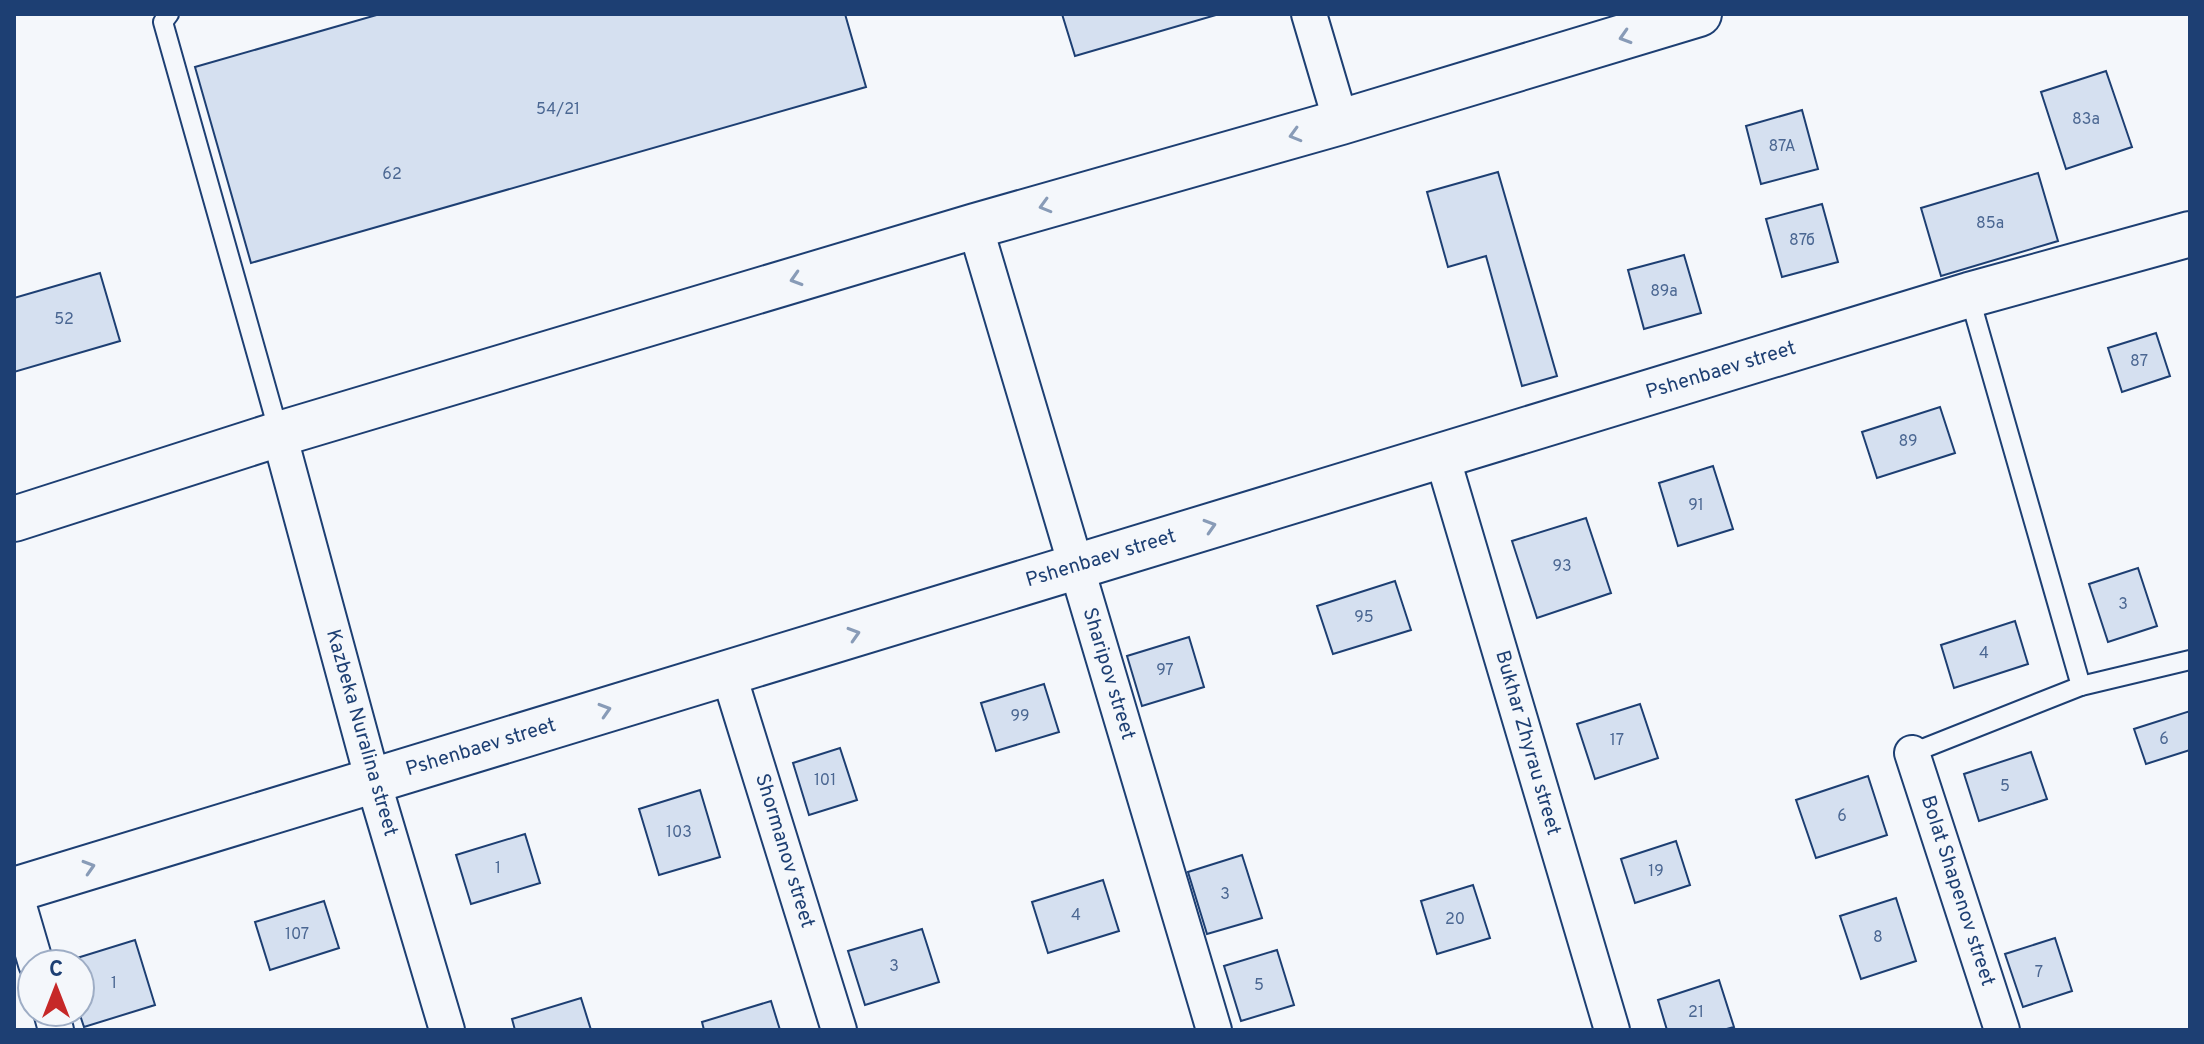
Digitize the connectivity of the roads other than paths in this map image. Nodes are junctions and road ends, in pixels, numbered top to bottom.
1 (1309, 14) edge
2 (1699, 14) edge
3 (164, 17) edge
4 (1341, 122) junction
5 (975, 226) junction
6 (2190, 234) edge
7 (1969, 295) junction
8 (279, 434) junction
9 (1442, 456) junction
10 (14, 519) edge
11 (1076, 566) junction
12 (2190, 660) edge
13 (728, 672) junction
14 (2081, 686) junction
15 (1912, 753) joint
16 (373, 781) junction
17 (14, 890) edge
18 (31, 948) edge
19 (447, 1030) edge
20 (839, 1030) edge
21 (1214, 1030) edge
22 (1612, 1030) edge
23 (2002, 1030) edge

1 - 4 street
2 -> 4 street
3 - 8 lane
4 -> 5 street
5 -> 8 street
5 - 11 street, Sharipov street
6 - 7 street, Pshenbaev street
7 - 9 street, Pshenbaev street
7 - 14 lane
8 - 10 street
8 - 16 street, Kazbeka Nuralina street
11 -> 9 street, Pshenbaev street
9 - 22 street, Bukhar Zhyrau street
13 -> 11 street, Pshenbaev street
11 - 21 street, Sharipov street
12 - 14 lane
16 -> 13 street, Pshenbaev street
13 - 20 street, Shormanov street
14 - 15 lane
15 - 23 street, Bolat Shapenov street
17 -> 16 street, Pshenbaev street
16 - 19 street, Kazbeka Nuralina street
17 - 18 street

